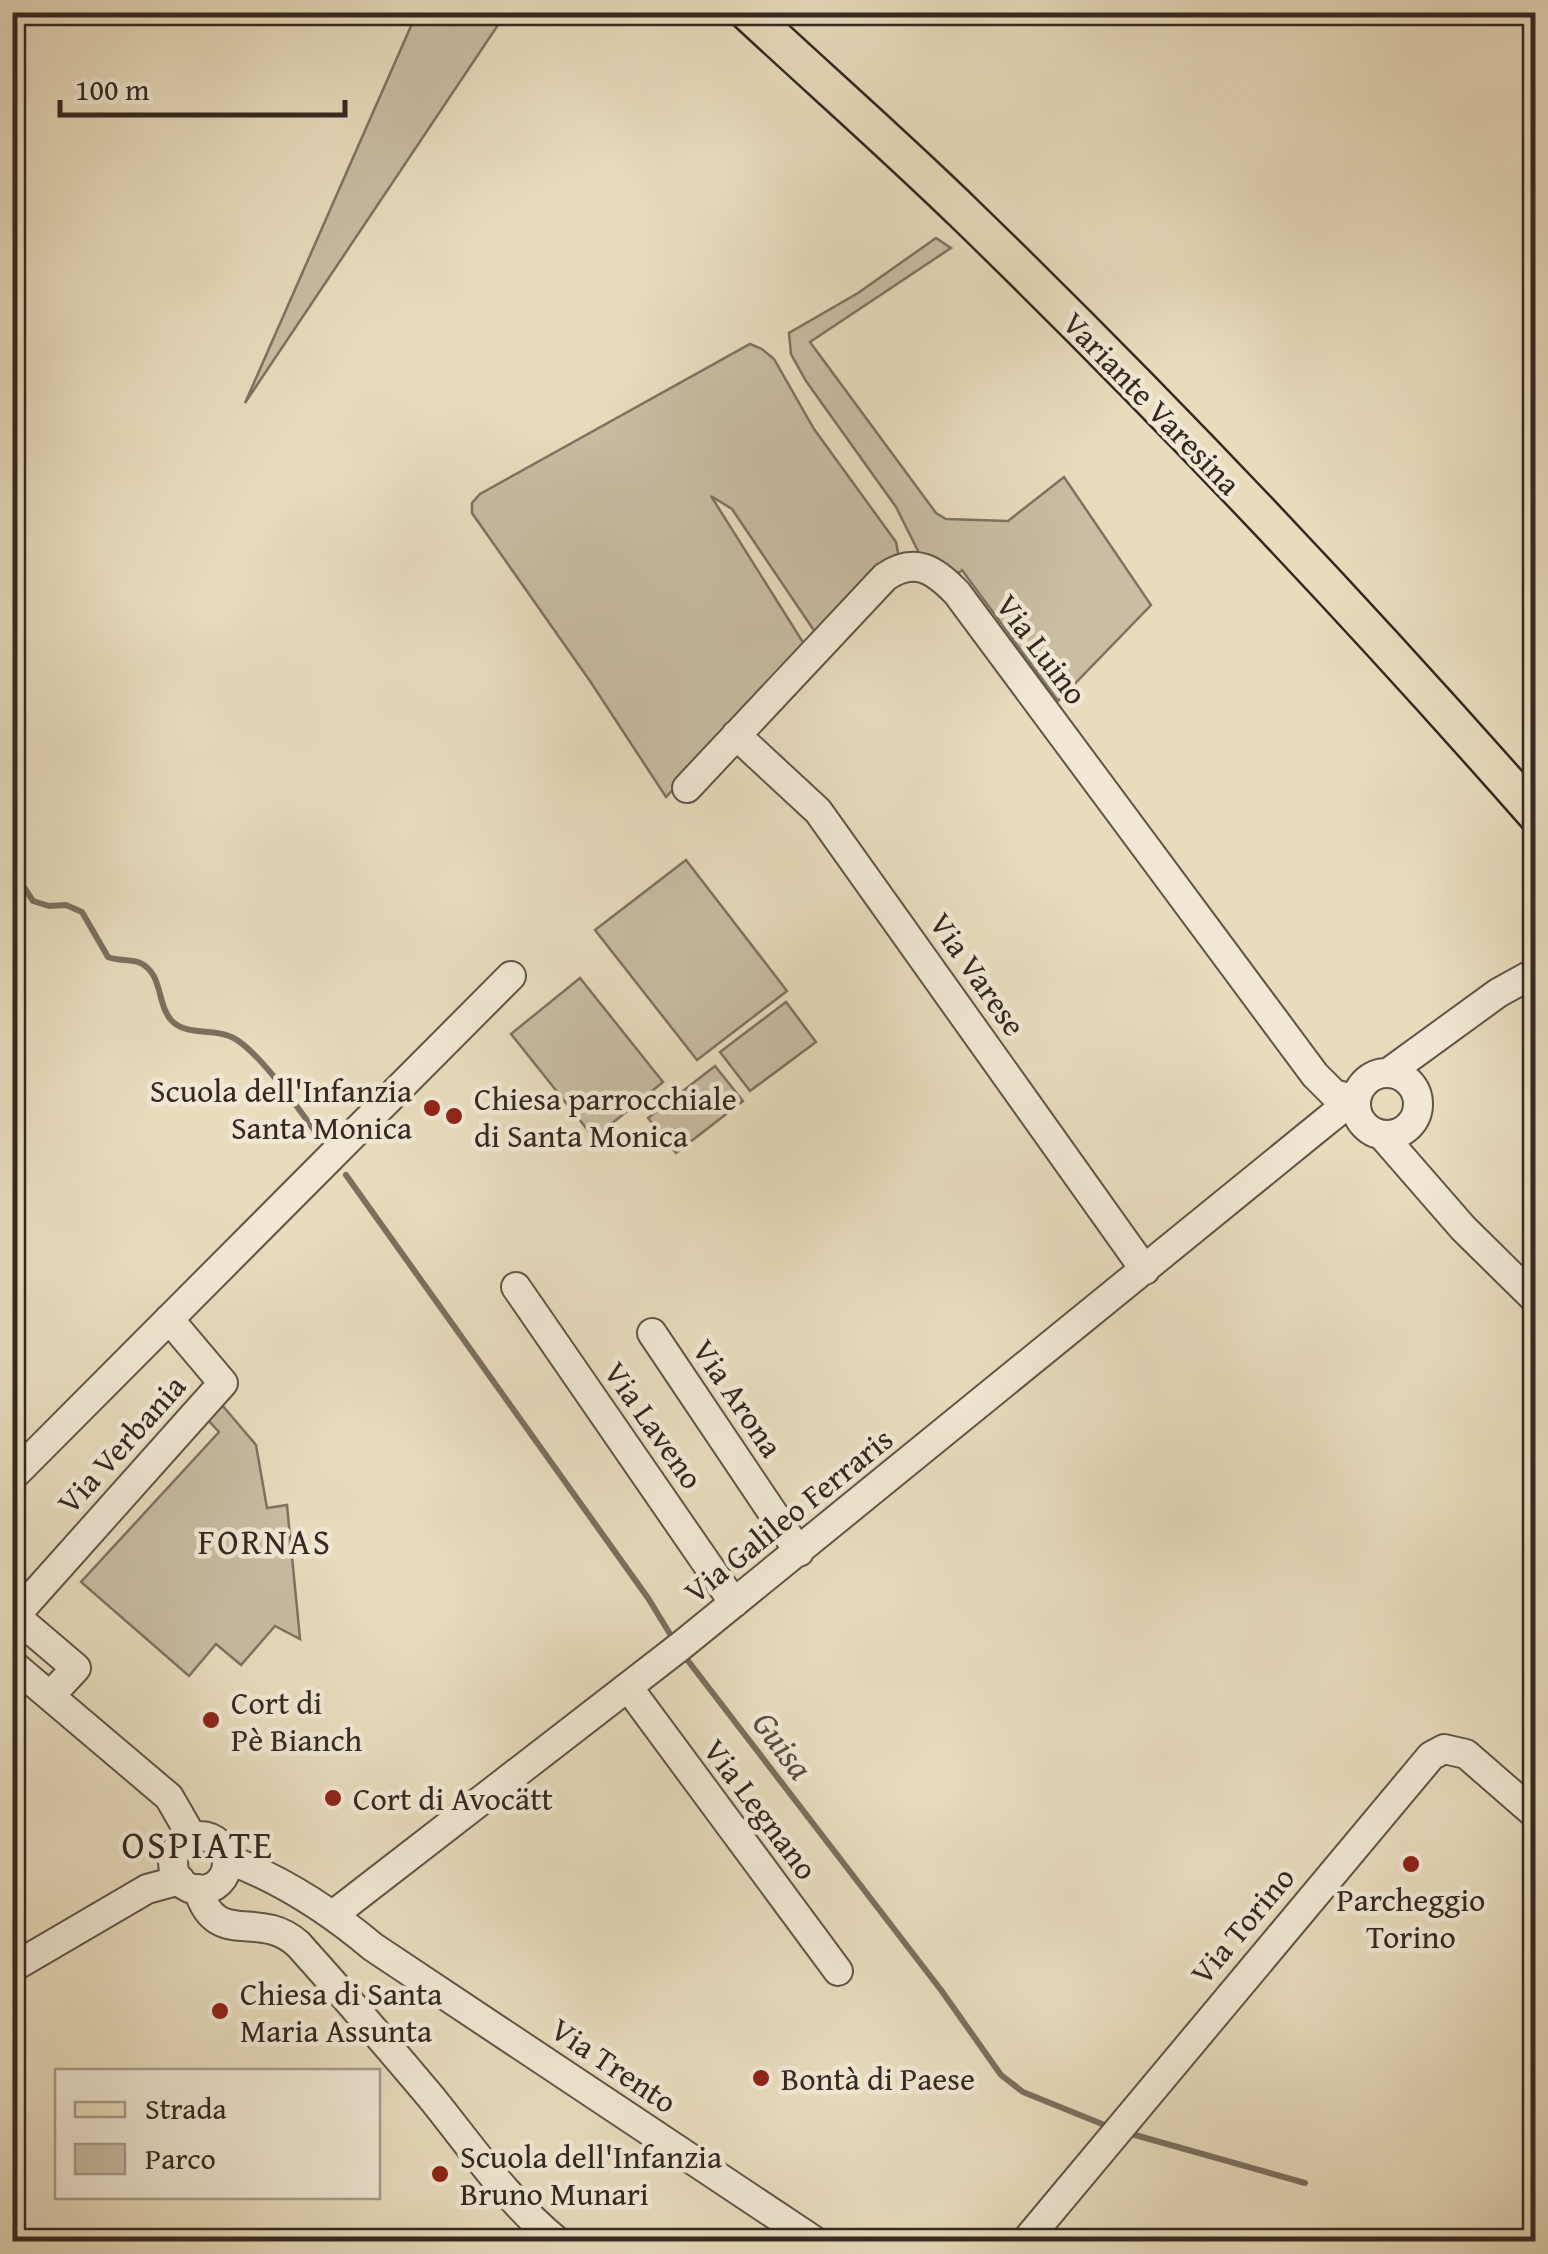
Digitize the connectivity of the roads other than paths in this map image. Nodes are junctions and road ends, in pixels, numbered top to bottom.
1 (747, 12) edge
2 (736, 735) junction
3 (687, 788) dead end
4 (1536, 816) edge
5 (1536, 972) edge
6 (511, 976) dead end
7 (1468, 1016) junction
8 (1368, 1103) junction
9 (1415, 1109) junction
10 (1433, 1191) junction
11 (1145, 1270) junction
12 (516, 1287) dead end
13 (1536, 1300) edge
14 (169, 1319) junction
15 (652, 1334) dead end
16 (12, 1477) edge
17 (799, 1552) junction
18 (734, 1603) junction
19 (12, 1664) edge
20 (628, 1688) junction
21 (50, 1696) junction
22 (1536, 1815) edge
23 (196, 1864) junction
24 (333, 1915) junction
25 (373, 1946) junction
26 (12, 1968) edge
27 (838, 1971) dead end
28 (558, 2242) edge
29 (816, 2242) edge
30 (1026, 2242) edge

1 - 4 main road, Variante Varesina
2 - 3 street, Via Luino
2 - 8 street, Via Luino
2 - 11 street, Via Varese
5 - 7 street, Via Galileo Ferraris
6 - 14 street
7 - 8 street, Via Galileo Ferraris
7 - 9 street, Via Galileo Ferraris
8 - 9 street
8 - 9 street
8 - 10 street
8 - 11 street, Via Galileo Ferraris
9 - 10 street
10 - 13 street
11 - 17 street, Via Galileo Ferraris
12 - 18 street, Via Laveno
14 - 16 street
14 - 21 street, Via Verbania
15 - 17 street, Via Arona
17 - 18 street, Via Galileo Ferraris
18 - 20 street, Via Galileo Ferraris
19 - 21 street
20 - 24 street, Via Galileo Ferraris
20 - 27 street, Via Legnano
21 - 23 street
22 - 30 street, Via Torino
23 - 24 street
23 - 25 street
23 - 26 street
23 - 28 street
24 - 25 street
25 - 29 street, Via Trento

